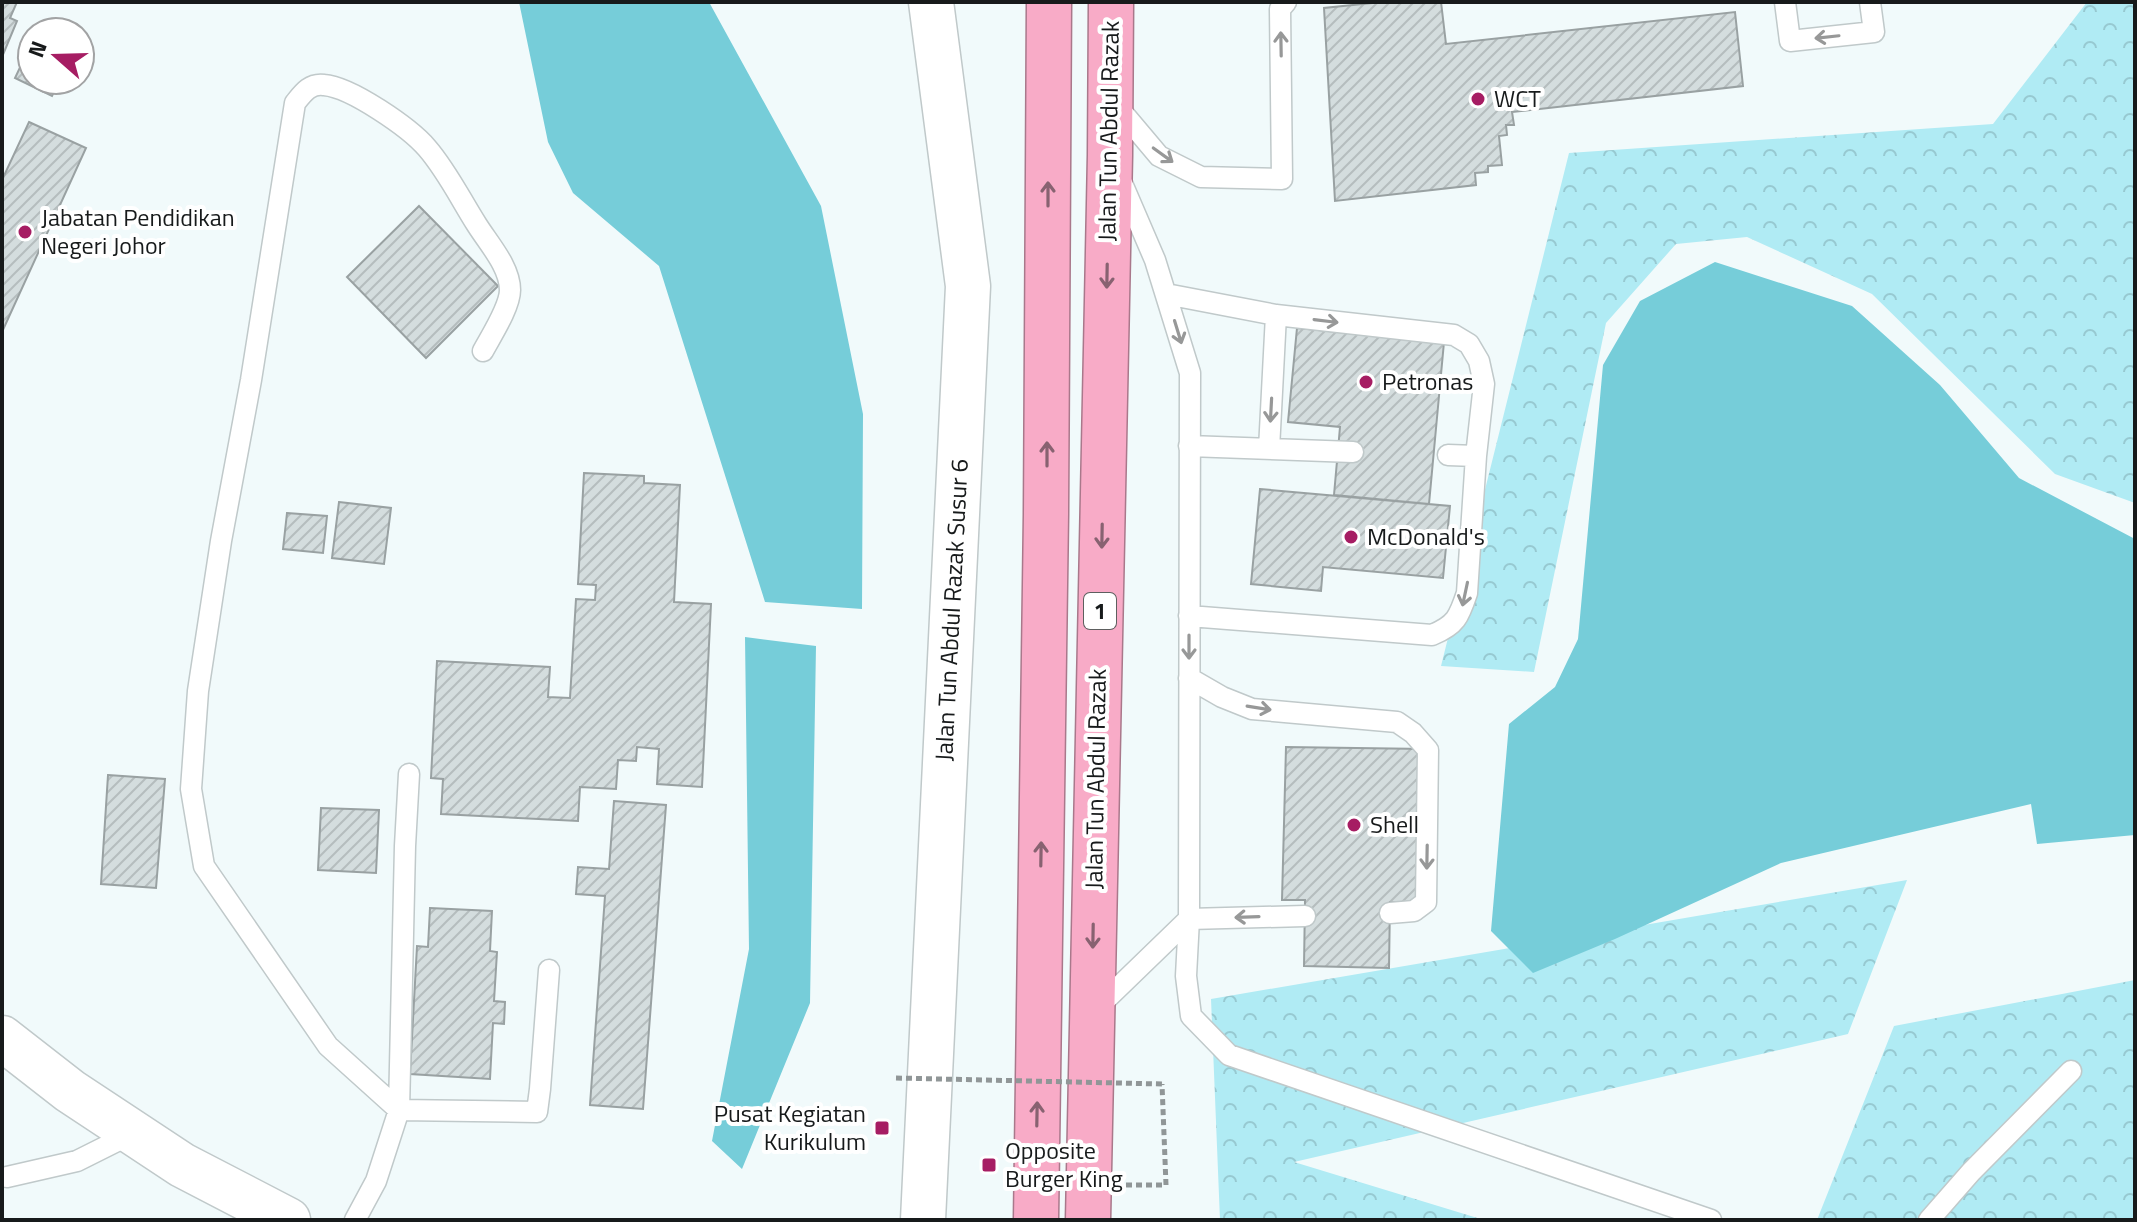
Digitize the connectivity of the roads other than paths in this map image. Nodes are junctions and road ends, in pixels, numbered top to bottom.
1 (931, 2) edge
2 (1049, 2) edge
3 (1111, 2) edge
4 (1286, 2) edge
5 (1785, 2) edge
6 (1870, 2) edge
7 (1110, 98) junction
8 (1110, 155) junction
9 (1166, 294) junction
10 (1276, 315) junction
11 (483, 351) dead end
12 (1189, 446) junction
13 (1269, 449) junction
14 (1353, 452) dead end
15 (1448, 455) dead end
16 (1476, 456) junction
17 (1189, 616) junction
18 (1189, 678) junction
19 (409, 774) dead end
20 (1390, 913) dead end
21 (1305, 916) dead end
22 (1189, 919) junction
23 (549, 970) dead end
24 (1091, 1014) junction
25 (2, 1038) edge
26 (2071, 1071) dead end
27 (399, 1110) junction
28 (133, 1133) junction
29 (7, 1177) dead end
30 (288, 1220) edge
31 (355, 1220) edge
32 (923, 1220) edge
33 (1036, 1220) edge
34 (1088, 1220) edge
35 (1711, 1220) edge
36 (1929, 1220) edge

1 - 32 street, Jalan Tun Abdul Razak Susur 6
33 -> 2 highway
3 - 7 highway, Jalan Tun Abdul Razak / 1
7 -> 4 lane
6 -> 5 lane
7 - 8 highway, Jalan Tun Abdul Razak / 1
8 - 9 lane
8 -> 24 highway, Jalan Tun Abdul Razak / 1
9 - 10 lane
9 -> 12 lane
10 -> 13 lane
10 -> 16 lane
11 - 27 lane
12 - 13 lane
12 - 17 lane
13 - 14 lane
15 - 16 lane
16 -> 17 lane
17 -> 18 lane
18 -> 20 lane
18 - 22 lane
19 - 27 lane
21 -> 22 lane
22 - 24 lane
22 - 35 lane
23 - 27 lane
24 - 34 highway, Jalan Tun Abdul Razak / 1
25 - 28 street
26 - 36 lane
27 - 31 lane
28 - 29 lane
28 - 30 street

